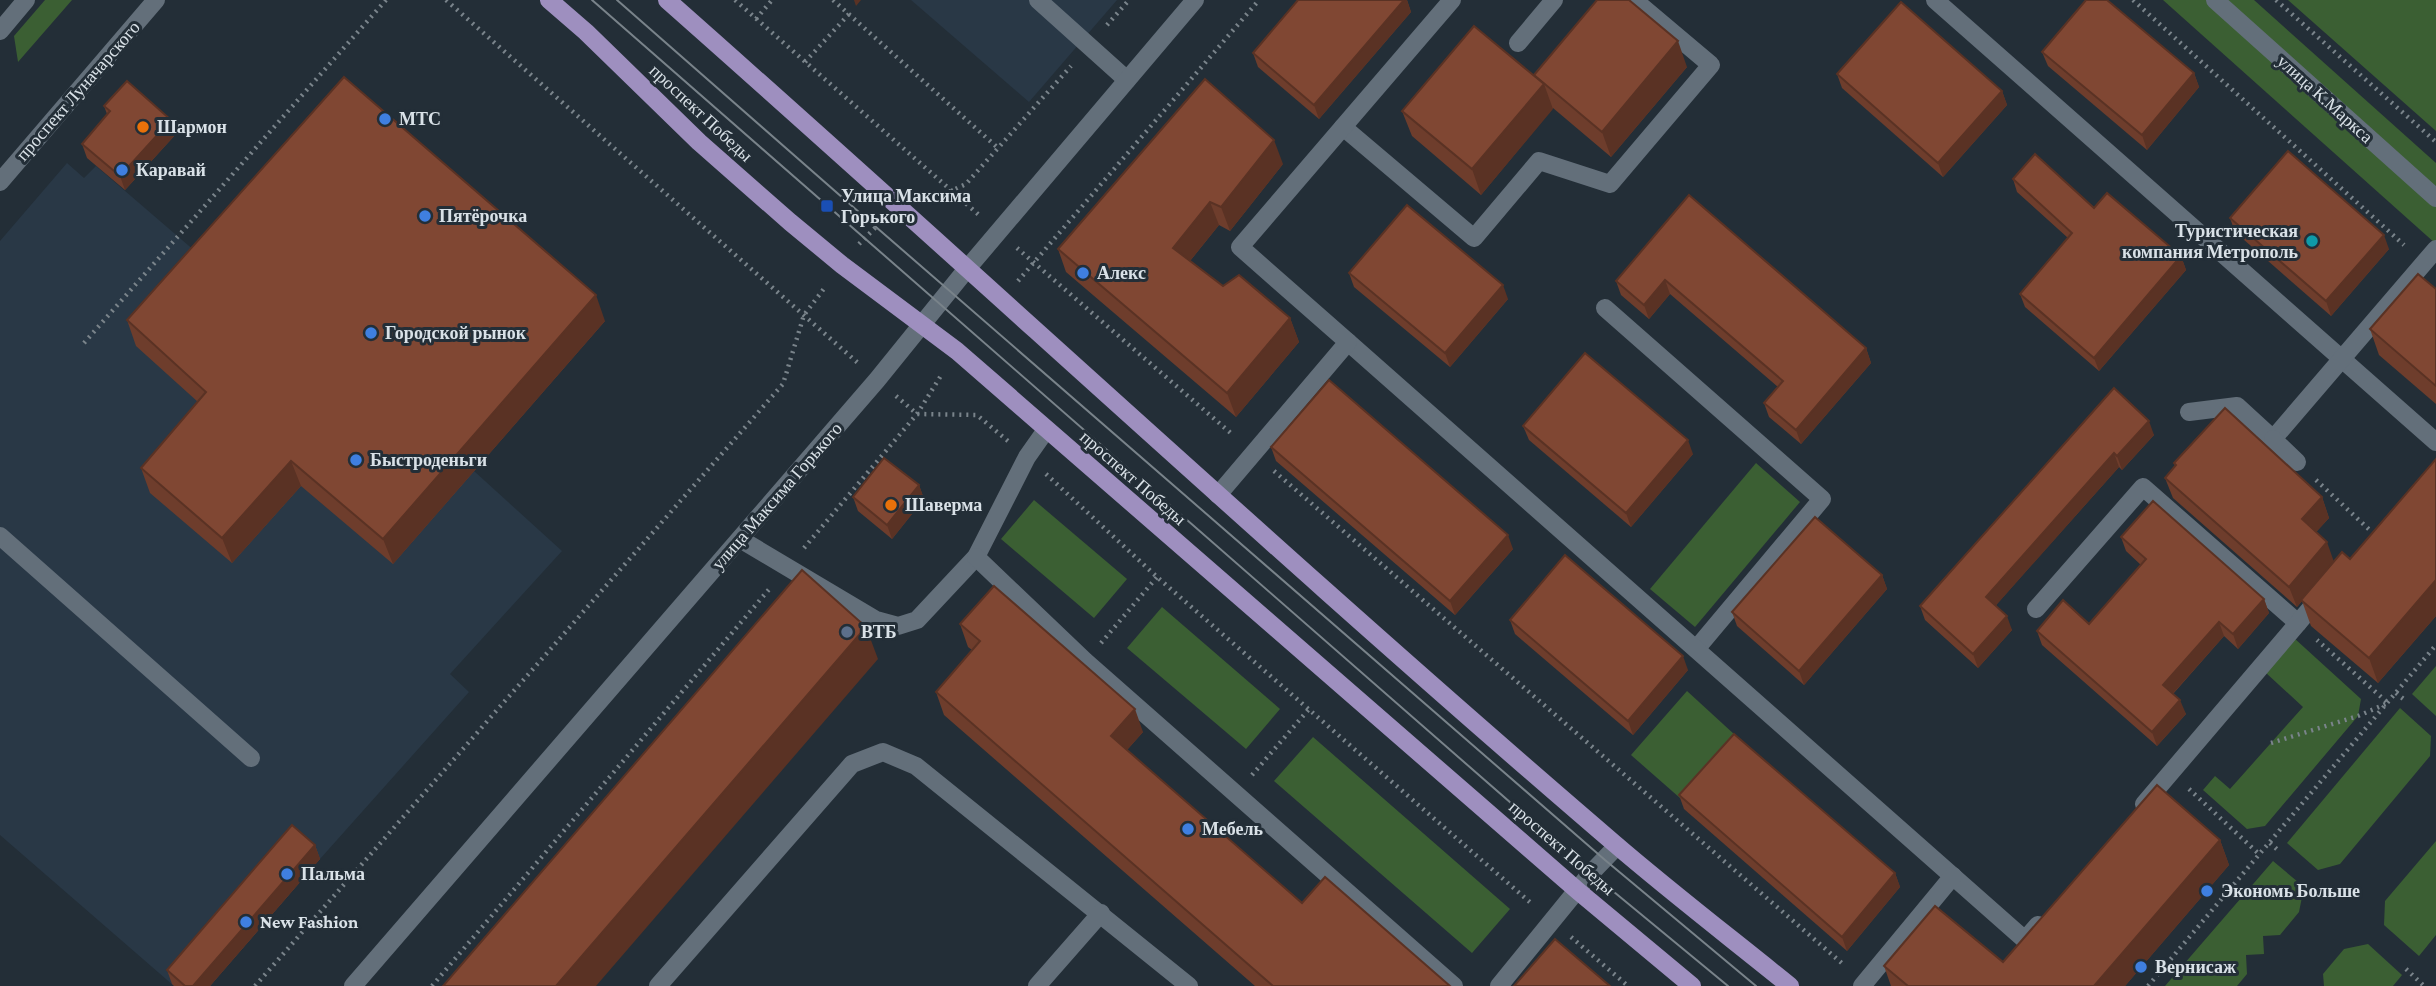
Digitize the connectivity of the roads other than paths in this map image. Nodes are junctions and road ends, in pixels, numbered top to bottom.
1 (26, 0) edge
2 (156, 0) edge
3 (549, 0) edge
4 (667, 0) edge
5 (1038, 0) edge
6 (1195, 0) edge
7 (1452, 0) edge
8 (1555, 0) edge
9 (1634, 0) edge
10 (1935, 0) edge
11 (2214, 0) edge
12 (0, 31) edge
13 (1518, 43) dead end
14 (1127, 80) junction
15 (1343, 127) junction
16 (0, 182) edge
17 (2436, 198) edge
18 (2436, 248) edge
19 (966, 270) junction
20 (1605, 308) dead end
21 (923, 323) junction
22 (1348, 342) junction
23 (2342, 359) junction
24 (2189, 412) dead end
25 (1046, 430) junction
26 (2273, 439) junction
27 (2436, 442) edge
28 (2297, 463) road end
29 (1218, 495) junction
30 (0, 536) edge
31 (740, 539) junction
32 (976, 557) junction
33 (2331, 584) edge
34 (2036, 609) dead end
35 (2298, 623) junction
36 (1697, 648) junction
37 (251, 758) dead end
38 (2135, 814) edge
39 (1617, 846) junction
40 (1953, 876) junction
41 (1578, 891) junction
42 (2053, 909) edge
43 (1101, 913) junction
44 (1863, 984) edge
45 (353, 986) edge
46 (658, 986) edge
47 (1037, 986) edge
48 (1189, 986) edge
49 (1454, 986) edge
50 (1499, 986) edge
51 (1692, 986) edge
52 (1790, 986) edge

1 - 12 street
2 - 16 street, проспект Луначарского
3 - 21 main road, проспект Победы
4 - 19 main road
5 - 14 street
6 - 14 street, улица Максима Горького
7 - 15 street
8 - 13 street
9 - 15 street
10 - 23 street
11 - 17 street, улица К.Маркса
14 - 19 street, улица Максима Горького
15 - 22 street
18 - 23 street
19 - 21 street, улица Максима Горького
19 - 29 main road
20 - 36 street
21 - 25 main road, проспект Победы
21 - 31 street, улица Максима Горького
22 - 29 street
22 - 36 street
23 - 26 street
23 - 27 street
24 - 26 street
25 - 32 street
25 - 41 main road, проспект Победы
26 - 28 street
29 - 39 main road
30 - 37 street
31 - 32 street
31 - 45 street, улица Максима Горького
32 - 49 street
33 - 35 street
34 - 35 street
35 - 38 street
36 - 40 street
39 - 41 street
39 - 52 main road
40 - 42 street
40 - 44 street
41 - 50 street
41 - 51 main road, проспект Победы
43 - 46 street
43 - 47 street
43 - 48 street

